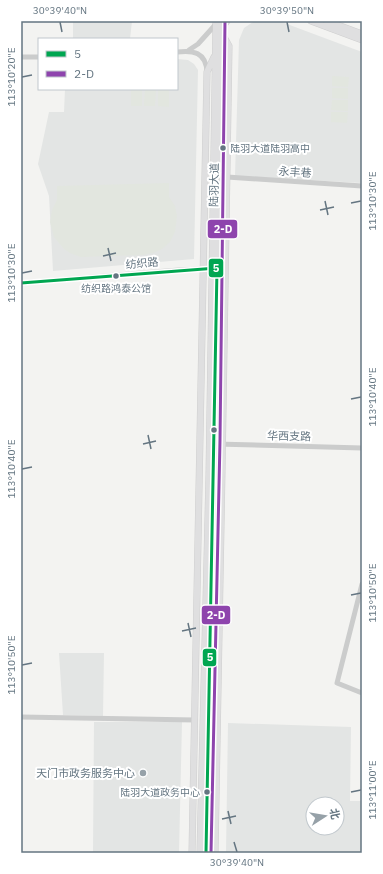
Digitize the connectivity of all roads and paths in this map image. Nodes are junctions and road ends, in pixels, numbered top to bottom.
1 (227, 21) edge
2 (311, 21) edge
3 (327, 21) edge
4 (216, 22) edge
5 (220, 30) junction
6 (362, 34) edge
7 (362, 40) edge
8 (188, 50) junction
9 (178, 52) edge
10 (215, 56) junction
11 (21, 57) edge
12 (38, 57) edge
13 (207, 72) junction
14 (227, 177) junction
15 (362, 186) edge
16 (225, 268) junction
17 (204, 269) junction
18 (215, 269) junction
19 (21, 283) edge
20 (215, 444) junction
21 (223, 444) junction
22 (362, 448) edge
23 (362, 584) edge
24 (362, 693) edge
25 (21, 717) edge
26 (195, 720) junction
27 (192, 853) edge
28 (200, 853) edge
29 (206, 853) edge
30 (214, 853) edge

1 - 5 main road
2 - 7 main road
3 - 6 main road
4 - 5 main road, 陆羽大道
4 - 8 street
4 - 10 main road, 陆羽大道
5 - 14 main road
5 - 18 main road, 陆羽大道
8 - 9 street
8 - 13 street
10 - 13 main road
10 - 18 main road, 陆羽大道
11 - 12 street
13 - 17 main road
14 - 15 street, 永丰巷
14 - 16 main road
16 - 18 street, 纺织路
16 - 21 main road
17 - 18 street, 纺织路
17 - 19 street, 纺织路
17 - 26 main road
18 - 20 main road, 陆羽大道
18 - 28 main road, 陆羽大道
20 - 21 street, 华西支路
20 - 29 main road, 陆羽大道
21 - 22 street, 华西支路
21 - 30 main road
23 - 24 street
25 - 26 street
26 - 27 main road

